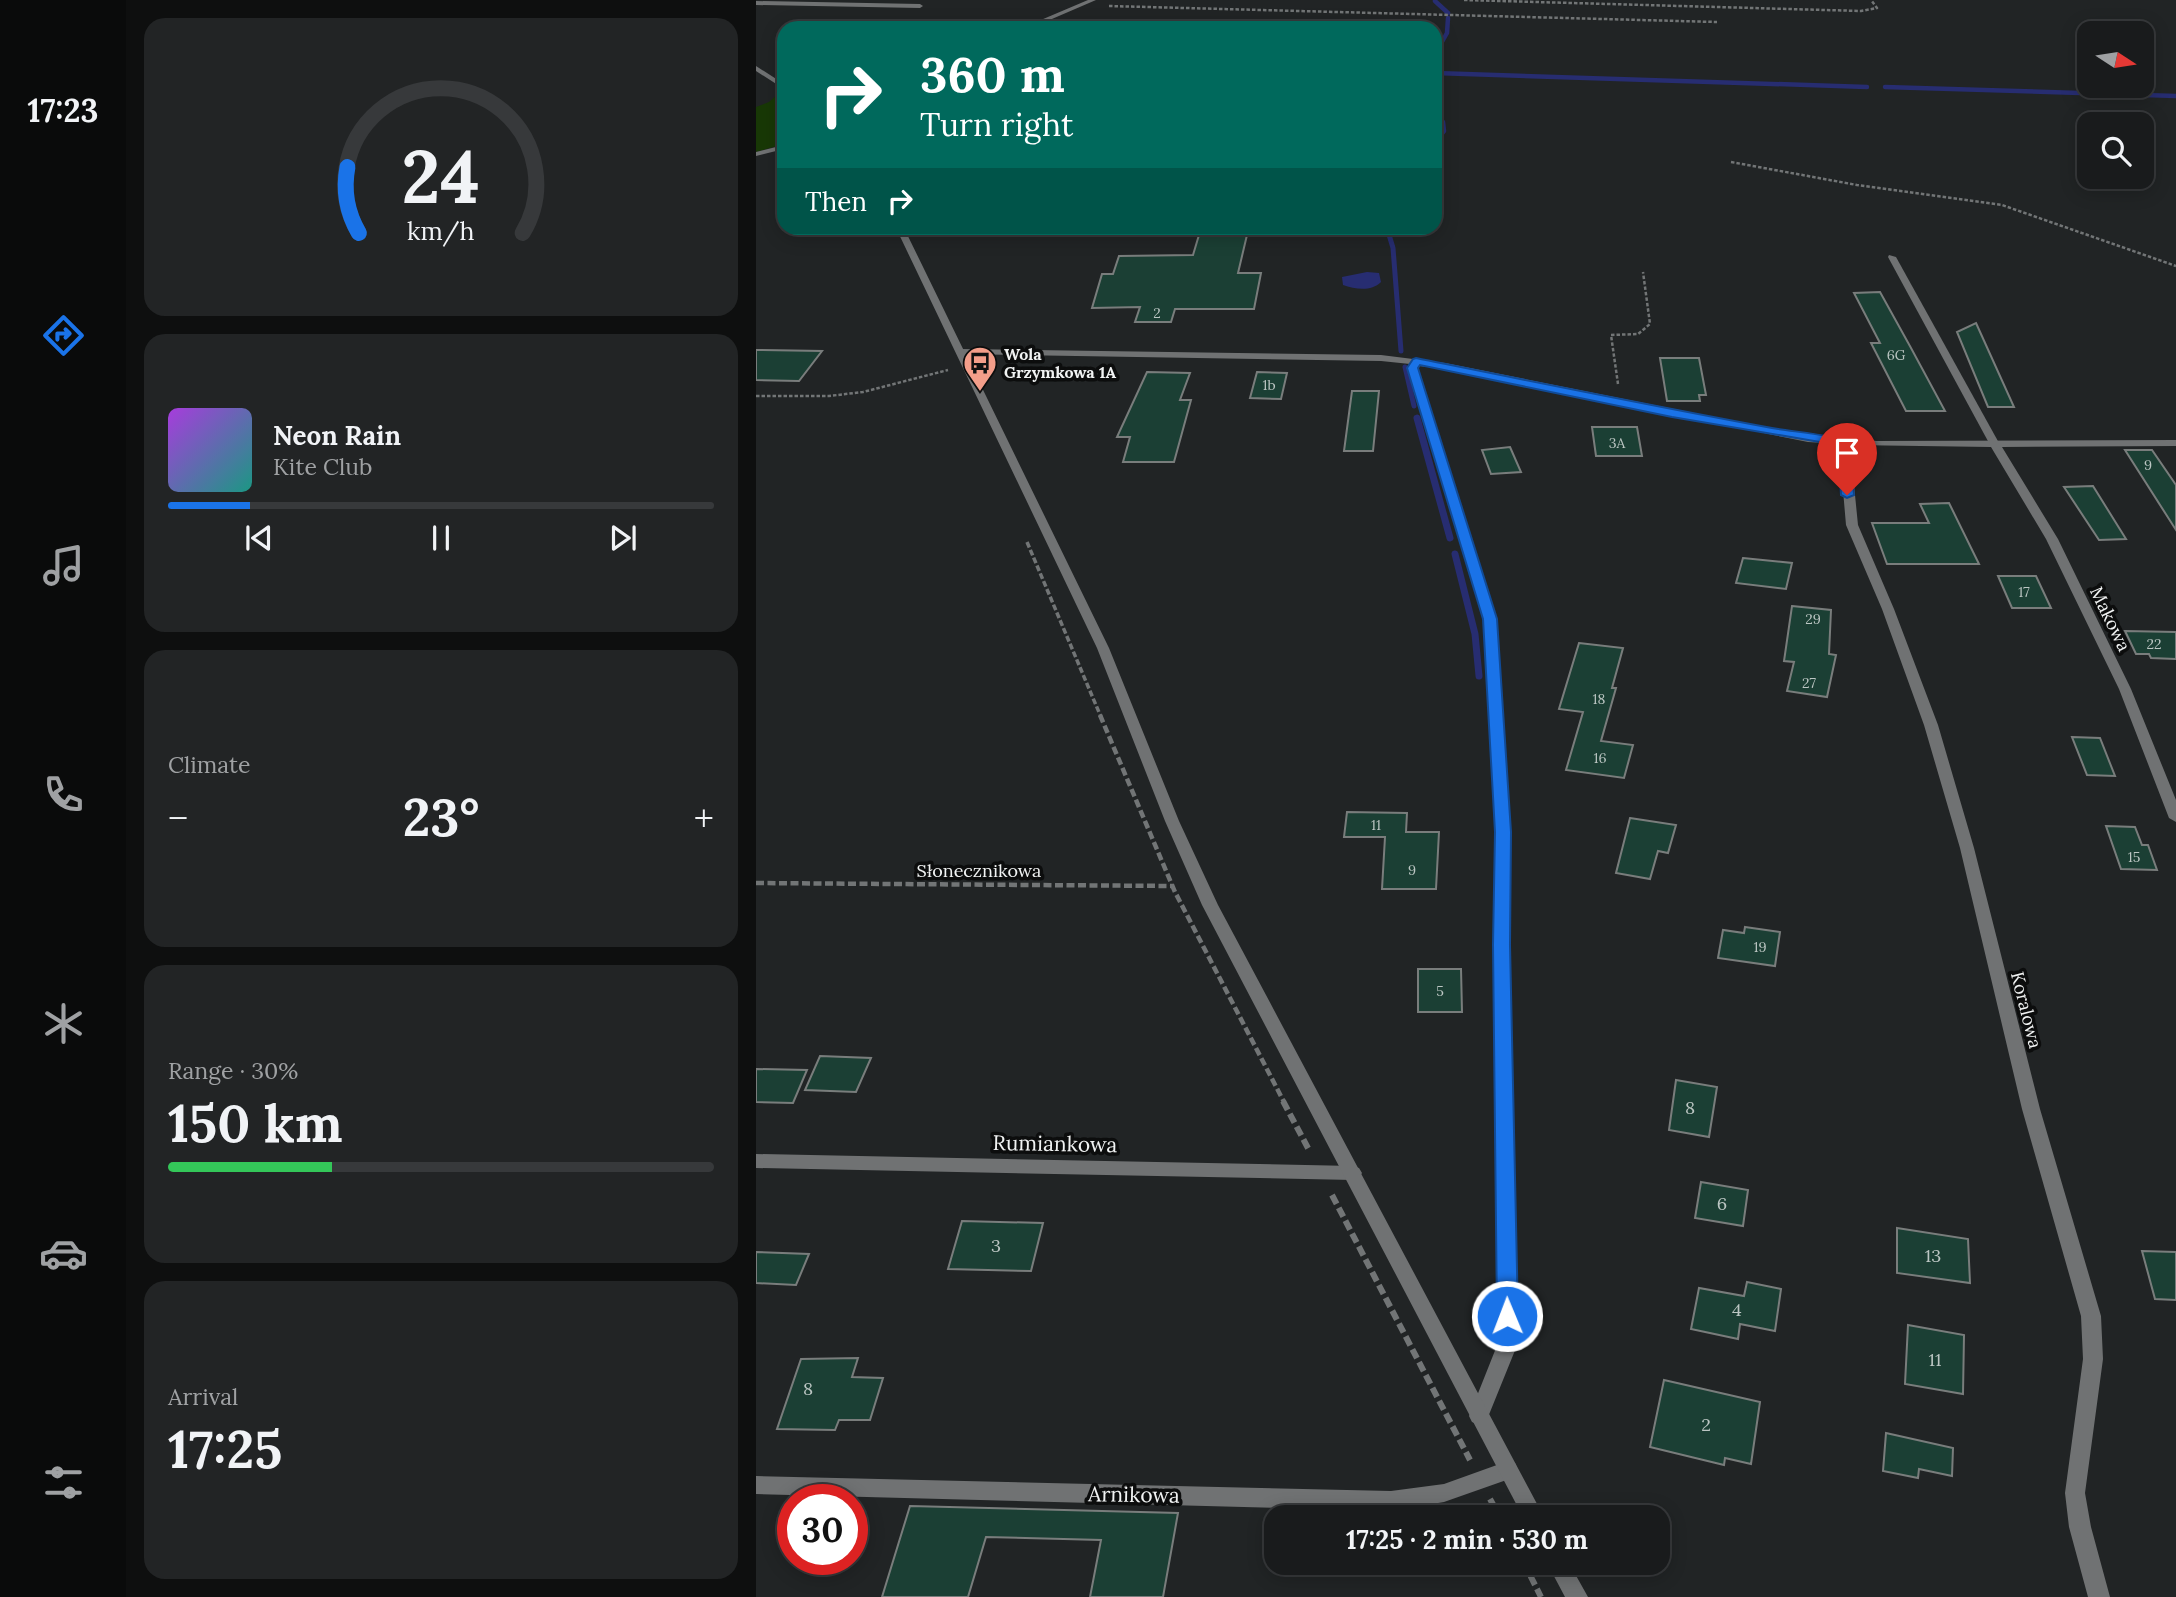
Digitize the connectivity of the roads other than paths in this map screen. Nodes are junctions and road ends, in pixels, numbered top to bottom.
1 (1093, 0) edge
2 (756, 3) edge
3 (920, 6) dead end
4 (1042, 21) edge
5 (756, 68) edge
6 (777, 82) edge
7 (777, 148) edge
8 (756, 154) edge
9 (903, 235) edge
10 (1892, 257) dead end
11 (963, 358) junction
12 (1416, 361) junction
13 (1844, 442) junction
14 (1994, 443) junction
15 (2176, 443) edge
16 (2176, 818) edge
17 (756, 1161) edge
18 (1353, 1173) junction
19 (1479, 1416) junction
20 (1508, 1470) junction
21 (756, 1485) edge
22 (1527, 1505) edge
23 (1565, 1575) edge
24 (1577, 1597) edge
25 (2099, 1597) edge

1 - 4 street
2 - 3 street
5 - 6 street
7 - 8 street
9 - 11 street
10 - 14 street, Makowa
11 - 12 street
11 - 18 street
12 - 13 street
12 - 19 street
13 - 14 street
13 - 25 street, Koralowa
14 - 15 street
14 - 16 street, Makowa
17 - 18 street, Rumiankowa
18 - 19 street
19 - 20 street
20 - 21 street, Arnikowa
20 - 22 street
23 - 24 street

